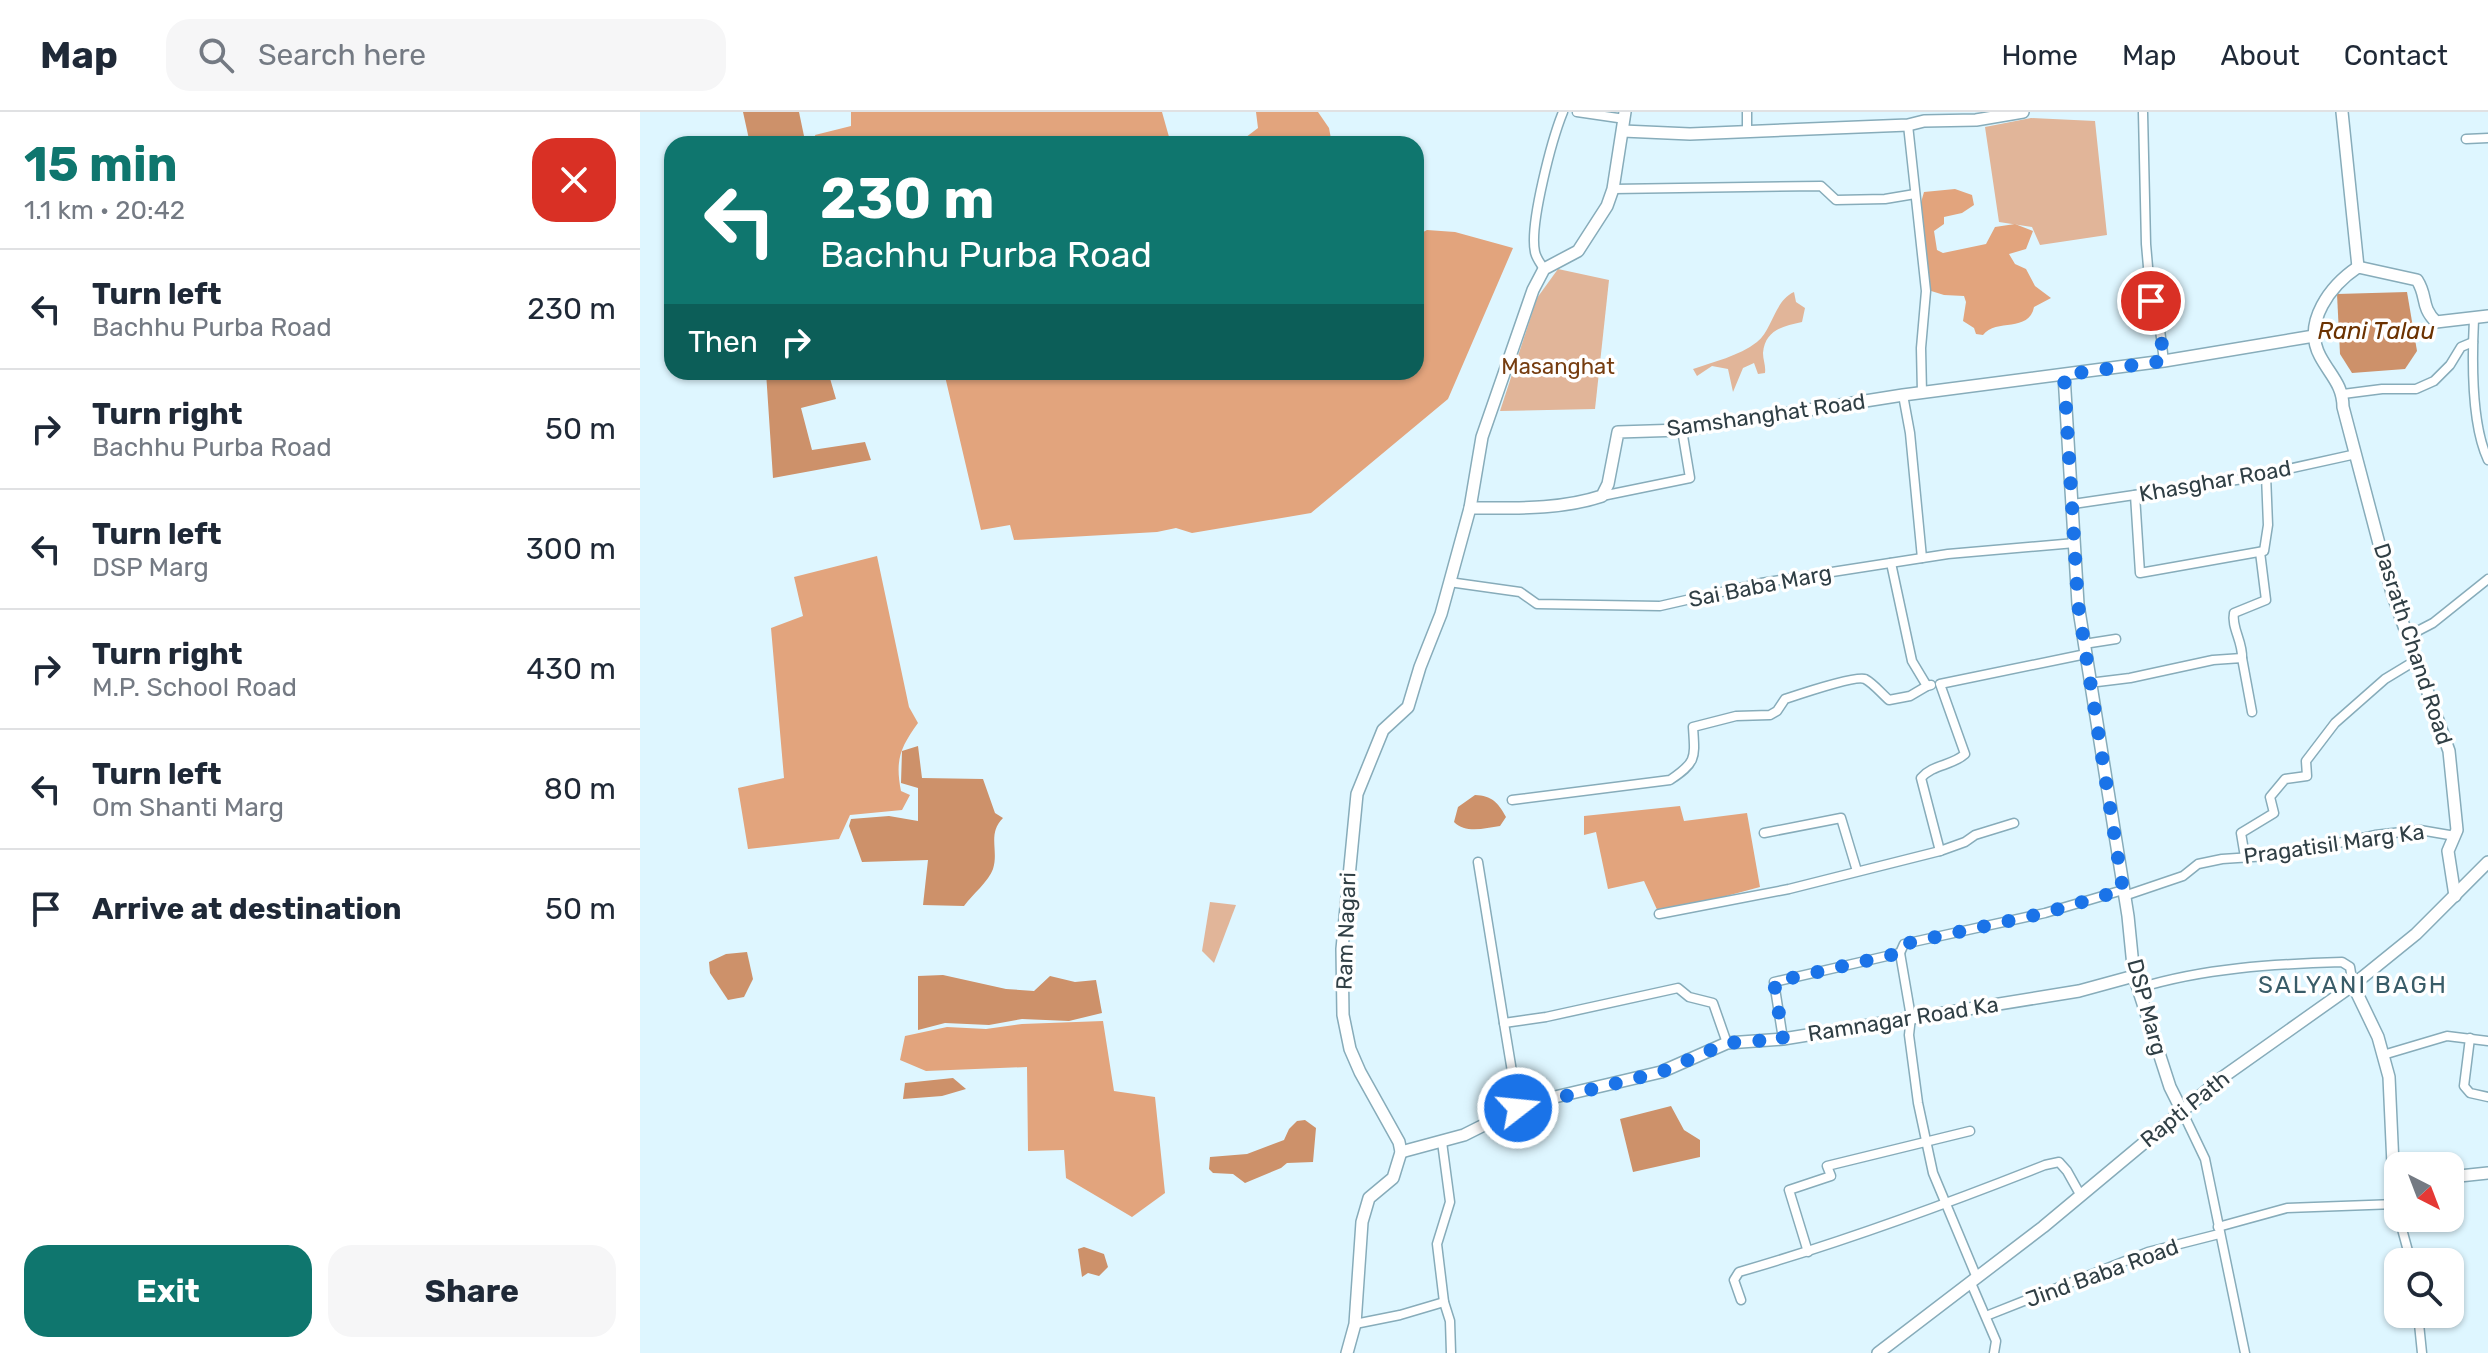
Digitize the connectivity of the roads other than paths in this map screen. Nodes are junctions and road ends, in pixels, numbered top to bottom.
1 (1563, 112) edge
2 (1577, 112) edge
3 (1747, 112) edge
4 (2023, 112) edge
5 (2342, 112) edge
6 (2143, 113) edge
7 (1624, 121) edge
8 (1908, 125) junction
9 (1747, 130) junction
10 (2488, 138) edge
11 (2466, 139) dead end
12 (1613, 189) junction
13 (1915, 194) junction
14 (2358, 267) junction
15 (1544, 269) junction
16 (2488, 316) edge
17 (2474, 319) junction
18 (2314, 336) junction
19 (2473, 342) junction
20 (2164, 361) junction
21 (2064, 375) junction
22 (1922, 393) junction
23 (2343, 394) junction
24 (1903, 395) junction
25 (1682, 430) junction
26 (2356, 454) junction
27 (2488, 460) edge
28 (2266, 475) junction
29 (2135, 495) junction
30 (1602, 496) junction
31 (2073, 504) junction
32 (1470, 508) junction
33 (2075, 543) junction
34 (2260, 552) junction
35 (1922, 558) junction
36 (1891, 563) junction
37 (2488, 579) edge
38 (1449, 582) junction
39 (2408, 636) junction
40 (2116, 639) dead end
41 (2085, 649) junction
42 (2242, 658) junction
43 (2418, 659) junction
44 (2089, 683) junction
45 (1940, 684) junction
46 (1927, 686) junction
47 (2252, 712) dead end
48 (1512, 800) dead end
49 (2014, 823) dead end
50 (1764, 833) dead end
51 (2455, 836) junction
52 (1940, 851) junction
53 (2245, 857) junction
54 (1478, 862) dead end
55 (2488, 862) edge
56 (1857, 871) junction
57 (2124, 893) junction
58 (2455, 896) junction
59 (1659, 914) dead end
60 (1900, 953) junction
61 (2137, 982) junction
62 (2353, 985) junction
63 (1911, 1017) junction
64 (1504, 1023) junction
65 (2470, 1038) junction
66 (1783, 1039) junction
67 (2488, 1041) edge
68 (1727, 1043) junction
69 (2383, 1055) junction
70 (2488, 1097) edge
71 (1518, 1108) junction
72 (2182, 1111) junction
73 (1970, 1131) dead end
74 (1442, 1142) junction
75 (1925, 1142) junction
76 (1401, 1152) junction
77 (2395, 1152) edge
78 (2488, 1173) edge
79 (2464, 1176) edge
80 (2081, 1196) junction
81 (1945, 1205) junction
82 (2384, 1211) edge
83 (2219, 1230) junction
84 (1808, 1252) junction
85 (1974, 1280) junction
86 (1741, 1300) dead end
87 (1444, 1302) junction
88 (1986, 1316) junction
89 (1355, 1324) junction
90 (2419, 1328) edge
91 (1347, 1353) edge
92 (1451, 1353) edge
93 (1878, 1353) edge
94 (1994, 1353) edge
95 (2245, 1353) edge
96 (2422, 1353) edge

1 - 15 street
2 - 7 street
3 - 9 street
4 - 8 main road
5 - 14 main road
6 - 20 street
7 - 9 main road
7 - 12 main road
8 - 9 main road
8 - 13 street
10 - 11 street
12 - 13 street
12 - 15 main road
13 - 22 street
14 - 17 main road
14 - 18 main road
15 - 32 main road, Ram Nagari
16 - 17 main road
17 - 19 street
18 - 20 main road, Samshanghat Road
18 - 23 main road
19 - 23 street
19 - 27 street
20 - 21 main road, Samshanghat Road
21 - 22 main road, Samshanghat Road
21 - 31 main road, DSP Marg
22 - 24 main road, Samshanghat Road
23 - 26 main road, Dasrath Chand Road
24 - 25 main road, Samshanghat Road
24 - 35 street
25 - 30 main road, Samshanghat Road
25 - 30 street
26 - 28 street, Khasghar Road
26 - 39 main road, Dasrath Chand Road
28 - 29 street, Khasghar Road
28 - 34 street
29 - 31 street, Khasghar Road
29 - 34 street
30 - 32 main road
31 - 33 main road, DSP Marg
32 - 38 main road, Ram Nagari
33 - 35 street, Sai Baba Marg
33 - 41 main road, DSP Marg
34 - 42 street
35 - 36 street, Sai Baba Marg
36 - 38 street, Sai Baba Marg
36 - 46 street
37 - 39 street
38 - 76 main road, Ram Nagari
39 - 43 main road, Dasrath Chand Road
40 - 41 street
41 - 44 main road, DSP Marg
41 - 45 street
42 - 44 street
42 - 47 street
43 - 51 main road, Dasrath Chand Road
43 - 53 street
44 - 57 main road, DSP Marg
45 - 46 street
45 - 52 street
46 - 48 street
49 - 52 street
50 - 56 street
51 - 53 street, Pragatisil Marg Ka
51 - 58 main road, Dasrath Chand Road
52 - 56 street
53 - 57 street, Pragatisil Marg Ka
54 - 64 street
55 - 58 main road, Rapti Path
56 - 59 street
57 - 60 street, Pragatisil Marg Ka
57 - 61 main road, DSP Marg
58 - 62 main road, Rapti Path
60 - 63 street
60 - 66 street
61 - 62 street
61 - 63 main road, Ramnagar Road Ka
61 - 72 main road, DSP Marg
62 - 69 main road
62 - 72 main road, Rapti Path
63 - 66 main road, Ramnagar Road Ka
63 - 75 street
64 - 68 street
64 - 71 street
65 - 67 street
65 - 69 street
65 - 70 street
66 - 68 main road, Ramnagar Road Ka
68 - 71 main road, Ramnagar Road Ka
69 - 77 main road
71 - 74 main road, Ramnagar Road Ka
72 - 80 main road, Rapti Path
72 - 83 street
73 - 75 street
74 - 76 main road, Ramnagar Road Ka
74 - 87 street
75 - 81 street
75 - 84 street
76 - 89 main road
78 - 79 main road
80 - 81 street
80 - 85 main road, Rapti Path
81 - 84 street
81 - 85 street
82 - 83 street, Jind Baba Road
83 - 88 street, Jind Baba Road
83 - 95 street
84 - 86 street
85 - 88 street
85 - 93 main road, Rapti Path
87 - 89 street
87 - 92 street
88 - 94 street
89 - 91 main road
90 - 96 street

